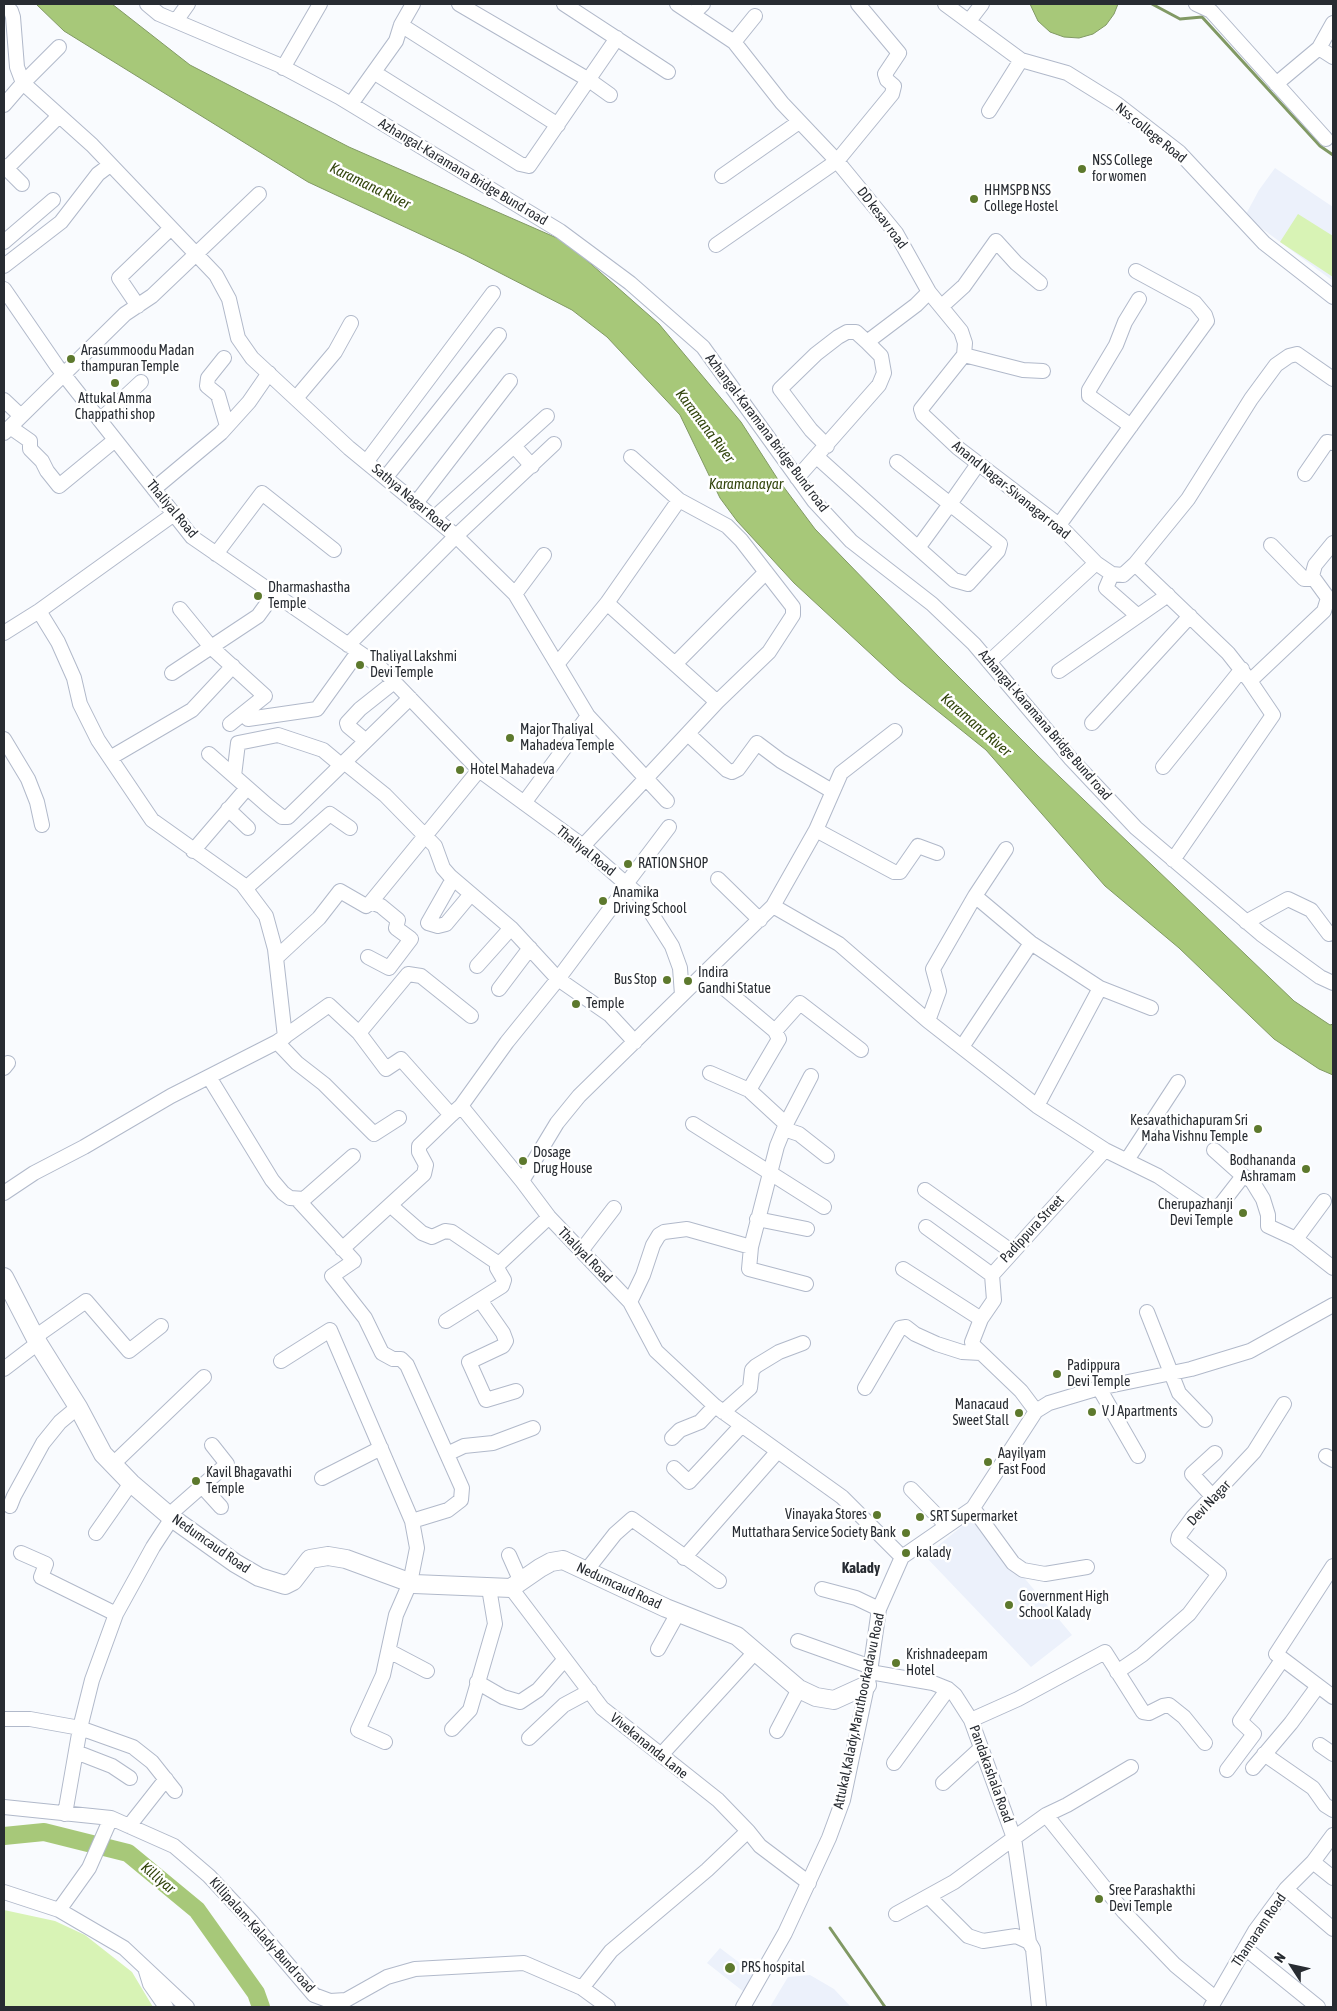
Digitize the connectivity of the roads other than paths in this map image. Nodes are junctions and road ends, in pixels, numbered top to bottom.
1 (4, 4) edge
2 (147, 4) edge
3 (188, 4) edge
4 (320, 4) edge
5 (413, 4) edge
6 (459, 4) edge
7 (564, 4) edge
8 (677, 4) edge
9 (858, 4) edge
10 (945, 4) edge
11 (982, 4) edge
12 (1196, 4) edge
13 (698, 9) edge
14 (755, 16) dead end
15 (176, 21) junction
16 (969, 21) junction
17 (1333, 23) edge
18 (401, 25) junction
19 (617, 38) junction
20 (734, 42) junction
21 (59, 48) dead end
22 (1319, 48) junction
23 (1333, 57) edge
24 (1021, 60) junction
25 (283, 68) junction
26 (668, 72) dead end
27 (375, 73) junction
28 (589, 80) junction
29 (23, 83) junction
30 (1276, 84) junction
31 (610, 95) dead end
32 (351, 104) junction
33 (4, 105) edge
34 (989, 110) dead end
35 (59, 116) junction
36 (799, 122) junction
37 (558, 125) junction
38 (1326, 139) dead end
39 (837, 161) junction
40 (110, 165) junction
41 (5, 167) edge
42 (722, 176) dead end
43 (22, 184) dead end
44 (259, 194) dead end
45 (53, 200) dead end
46 (170, 229) junction
47 (4, 242) edge
48 (716, 245) dead end
49 (195, 254) junction
50 (4, 266) edge
51 (1136, 271) dead end
52 (1040, 283) dead end
53 (4, 290) edge
54 (928, 292) junction
55 (492, 293) dead end
56 (1333, 297) edge
57 (1139, 299) dead end
58 (138, 306) junction
59 (942, 306) junction
60 (351, 323) dead end
61 (499, 335) dead end
62 (867, 342) junction
63 (964, 355) junction
64 (224, 358) dead end
65 (1043, 371) dead end
66 (269, 373) junction
67 (63, 374) junction
68 (1333, 379) edge
69 (510, 381) dead end
70 (141, 382) dead end
71 (297, 397) junction
72 (4, 400) edge
73 (21, 416) junction
74 (547, 416) dead end
75 (100, 420) junction
76 (227, 426) junction
77 (1130, 426) junction
78 (7, 430) edge
79 (115, 440) junction
80 (1333, 443) edge
81 (554, 444) dead end
82 (514, 446) junction
83 (827, 446) junction
84 (631, 457) dead end
85 (817, 457) junction
86 (367, 461) junction
87 (897, 462) dead end
88 (978, 464) junction
89 (532, 466) junction
90 (1305, 474) dead end
91 (386, 477) junction
92 (797, 478) junction
93 (154, 489) junction
94 (680, 500) junction
95 (416, 503) junction
96 (950, 504) junction
97 (174, 514) junction
98 (434, 518) junction
99 (1059, 525) junction
100 (456, 536) junction
101 (1333, 543) edge
102 (1271, 545) dead end
103 (918, 548) junction
104 (334, 550) dead end
105 (216, 554) junction
106 (544, 555) dead end
107 (1096, 564) junction
108 (1135, 564) junction
109 (766, 572) junction
110 (1112, 574) junction
111 (1314, 579) junction
112 (274, 594) junction
113 (515, 594) junction
114 (1168, 595) junction
115 (607, 603) junction
116 (180, 609) dead end
117 (39, 612) junction
118 (1138, 616) junction
119 (1190, 616) junction
120 (4, 633) edge
121 (211, 647) junction
122 (353, 648) junction
123 (989, 662) junction
124 (558, 663) junction
125 (674, 664) junction
126 (233, 666) junction
127 (1059, 672) dead end
128 (172, 673) dead end
129 (1246, 675) junction
130 (394, 682) junction
131 (410, 698) junction
132 (717, 702) junction
133 (248, 710) junction
134 (588, 716) junction
135 (1092, 723) dead end
136 (230, 724) dead end
137 (895, 731) dead end
138 (688, 734) junction
139 (4, 739) edge
140 (366, 741) junction
141 (209, 754) dead end
142 (110, 758) junction
143 (342, 763) junction
144 (1163, 767) dead end
145 (479, 770) junction
146 (234, 776) junction
147 (646, 779) junction
148 (247, 788) junction
149 (832, 792) junction
150 (667, 801) dead end
151 (524, 803) junction
152 (228, 810) junction
153 (42, 825) dead end
154 (248, 828) dead end
155 (350, 828) dead end
156 (669, 828) dead end
157 (816, 830) junction
158 (426, 836) junction
159 (584, 846) junction
160 (1006, 849) dead end
161 (193, 851) junction
162 (937, 853) dead end
163 (1173, 860) junction
164 (718, 879) dead end
165 (453, 880) junction
166 (627, 884) junction
167 (246, 888) junction
168 (471, 894) junction
169 (975, 896) junction
170 (371, 902) junction
171 (772, 906) junction
172 (760, 920) junction
173 (1246, 922) junction
174 (511, 928) junction
175 (1329, 934) dead end
176 (1031, 943) junction
177 (530, 948) junction
178 (368, 957) dead end
179 (276, 958) junction
180 (477, 966) dead end
181 (389, 968) junction
182 (706, 973) junction
183 (403, 979) junction
184 (558, 979) junction
185 (1333, 983) edge
186 (1100, 988) junction
187 (499, 989) dead end
188 (682, 995) junction
189 (1151, 1008) dead end
190 (471, 1016) dead end
191 (928, 1021) junction
192 (775, 1031) junction
193 (359, 1033) junction
194 (281, 1039) junction
195 (635, 1042) junction
196 (962, 1047) junction
197 (861, 1050) dead end
198 (710, 1073) dead end
199 (811, 1076) dead end
200 (209, 1077) junction
201 (1178, 1082) dead end
202 (749, 1090) junction
203 (1037, 1106) junction
204 (456, 1110) junction
205 (399, 1118) dead end
206 (693, 1124) dead end
207 (785, 1127) junction
208 (1106, 1150) junction
209 (1214, 1150) dead end
210 (353, 1156) dead end
211 (827, 1156) dead end
212 (1127, 1160) junction
213 (771, 1172) junction
214 (1243, 1176) junction
215 (522, 1181) junction
216 (6, 1188) edge
217 (924, 1190) dead end
218 (298, 1200) junction
219 (1324, 1202) dead end
220 (390, 1204) junction
221 (824, 1207) dead end
222 (614, 1208) dead end
223 (549, 1217) junction
224 (757, 1219) junction
225 (926, 1227) dead end
226 (807, 1228) dead end
227 (1296, 1239) junction
228 (751, 1247) junction
229 (342, 1248) junction
230 (581, 1251) junction
231 (1011, 1251) junction
232 (499, 1264) junction
233 (1333, 1268) edge
234 (903, 1269) dead end
235 (992, 1275) junction
236 (4, 1277) edge
237 (806, 1284) dead end
238 (480, 1300) junction
239 (630, 1302) junction
240 (1333, 1305) edge
241 (1147, 1312) dead end
242 (981, 1319) junction
243 (446, 1321) dead end
244 (161, 1326) dead end
245 (37, 1340) junction
246 (803, 1343) dead end
247 (981, 1353) junction
248 (281, 1361) dead end
249 (4, 1370) edge
250 (1173, 1373) junction
251 (204, 1377) dead end
252 (865, 1388) dead end
253 (1099, 1388) junction
254 (516, 1392) dead end
255 (1284, 1404) dead end
256 (78, 1407) junction
257 (719, 1409) junction
258 (1036, 1411) junction
259 (1205, 1420) dead end
260 (742, 1425) junction
261 (532, 1428) dead end
262 (672, 1438) dead end
263 (212, 1445) dead end
264 (381, 1448) junction
265 (778, 1451) junction
266 (1215, 1453) dead end
267 (447, 1454) junction
268 (1138, 1456) dead end
269 (112, 1465) junction
270 (674, 1468) dead end
271 (322, 1478) dead end
272 (131, 1483) junction
273 (201, 1485) junction
274 (911, 1489) dead end
275 (1213, 1497) junction
276 (10, 1506) dead end
277 (221, 1507) dead end
278 (973, 1508) junction
279 (170, 1516) junction
280 (412, 1521) junction
281 (946, 1526) junction
282 (96, 1533) dead end
283 (20, 1553) dead end
284 (508, 1555) dead end
285 (902, 1557) junction
286 (684, 1558) junction
287 (1333, 1566) edge
288 (1087, 1567) dead end
289 (586, 1572) junction
290 (719, 1581) dead end
291 (410, 1583) junction
292 (516, 1585) junction
293 (489, 1588) junction
294 (822, 1590) dead end
295 (879, 1609) junction
296 (678, 1613) junction
297 (116, 1614) junction
298 (798, 1641) dead end
299 (658, 1649) dead end
300 (389, 1651) junction
301 (756, 1651) junction
302 (565, 1658) junction
303 (1282, 1660) junction
304 (428, 1671) dead end
305 (1117, 1672) junction
306 (869, 1675) junction
307 (477, 1682) junction
308 (1318, 1686) junction
309 (799, 1689) junction
310 (948, 1689) junction
311 (590, 1691) junction
312 (1333, 1698) edge
313 (4, 1719) edge
314 (971, 1720) junction
315 (80, 1728) junction
316 (452, 1728) dead end
317 (777, 1731) dead end
318 (529, 1738) dead end
319 (386, 1742) dead end
320 (1205, 1743) dead end
321 (1320, 1745) dead end
322 (980, 1749) junction
323 (76, 1752) junction
324 (1264, 1754) junction
325 (1333, 1754) edge
326 (661, 1755) junction
327 (894, 1763) dead end
328 (1130, 1767) dead end
329 (1253, 1768) dead end
330 (1226, 1770) dead end
331 (130, 1778) dead end
332 (166, 1779) junction
333 (943, 1783) dead end
334 (175, 1791) dead end
335 (4, 1807) edge
336 (1333, 1810) edge
337 (65, 1814) junction
338 (1046, 1815) junction
339 (111, 1818) junction
340 (129, 1826) junction
341 (748, 1831) junction
342 (1333, 1835) edge
343 (1014, 1838) junction
344 (1313, 1862) junction
345 (1333, 1878) edge
346 (809, 1883) junction
347 (1286, 1889) junction
348 (4, 1892) edge
349 (929, 1897) junction
350 (59, 1910) junction
351 (896, 1914) dead end
352 (1333, 1928) edge
353 (1028, 1942) junction
354 (1245, 1948) junction
355 (144, 1966) junction
356 (582, 1988) junction
357 (1213, 2003) edge
358 (166, 2007) edge
359 (186, 2007) edge
360 (608, 2007) edge
361 (744, 2007) edge
362 (1039, 2007) edge
363 (1318, 2007) edge

1 - 29 street
2 - 15 street, Azhangal-Karamana Bridge Bund road
3 - 15 street
4 - 25 street
5 - 18 street
6 - 28 street
7 - 19 street
8 - 13 street, DD kesav road
9 - 39 street
10 - 16 street, Nss college Road
11 - 16 street
12 - 30 street
13 - 20 street, DD kesav road
14 - 20 street
15 - 25 street, Azhangal-Karamana Bridge Bund road
16 - 24 street, Nss college Road
17 - 22 street
18 - 27 street
18 - 37 street
19 - 26 street
19 - 28 street
20 - 36 street, DD kesav road
21 - 29 street
22 - 23 street
22 - 30 street
24 - 34 street
24 - 56 street, Nss college Road
25 - 32 street, Azhangal-Karamana Bridge Bund road
27 - 32 street
27 - 37 street
28 - 31 street
28 - 37 street
29 - 33 street
29 - 35 street, Sathya Nagar Road
30 - 38 street
32 - 92 street, Azhangal-Karamana Bridge Bund road
35 - 40 street, Sathya Nagar Road
35 - 41 street
36 - 39 street, DD kesav road
36 - 42 street
39 - 48 street
39 - 54 street, DD kesav road
40 - 46 street, Sathya Nagar Road
40 - 50 street
41 - 43 street
44 - 49 street
45 - 47 street
46 - 49 street, Sathya Nagar Road
46 - 58 street
49 - 58 street
49 - 66 street, Sathya Nagar Road
51 - 77 street
52 - 59 street
53 - 67 street, Thaliyal Road
54 - 59 street
54 - 62 street
55 - 86 street
57 - 77 street
58 - 67 street
59 - 63 street
60 - 71 street
61 - 91 street
62 - 83 street
62 - 83 street
63 - 65 street
63 - 88 street, Anand Nagar-Sivanagar road
64 - 76 street
66 - 71 street, Sathya Nagar Road
66 - 76 street
67 - 73 street
67 - 75 street, Thaliyal Road
68 - 108 street
69 - 95 street
70 - 75 street
71 - 86 street, Sathya Nagar Road
72 - 73 street
73 - 78 street
74 - 82 street
75 - 79 street, Thaliyal Road
76 - 93 street
77 - 99 street
78 - 79 street
79 - 93 street, Thaliyal Road
80 - 90 street
81 - 89 street
82 - 89 street
82 - 98 street
83 - 85 street
84 - 94 street
85 - 92 street
85 - 103 street
86 - 91 street, Sathya Nagar Road
87 - 96 street
88 - 96 street
88 - 99 street, Anand Nagar-Sivanagar road
89 - 100 street
91 - 95 street, Sathya Nagar Road
92 - 123 street, Azhangal-Karamana Bridge Bund road
93 - 97 street, Thaliyal Road
94 - 109 street
94 - 115 street
95 - 98 street, Sathya Nagar Road
96 - 103 street
96 - 103 street
97 - 105 street, Thaliyal Road
97 - 117 street
98 - 100 street, Sathya Nagar Road
99 - 107 street, Anand Nagar-Sivanagar road
100 - 113 street
100 - 122 street, Sathya Nagar Road
101 - 111 street
102 - 111 street
104 - 105 street
105 - 112 street, Thaliyal Road
106 - 113 street
107 - 110 street, Anand Nagar-Sivanagar road
107 - 123 street
108 - 110 street
108 - 114 street
109 - 125 street
109 - 132 street
110 - 118 street
111 - 129 street
112 - 121 street
112 - 122 street, Thaliyal Road
113 - 124 street
114 - 118 street
114 - 119 street
115 - 124 street
115 - 125 street
116 - 121 street
117 - 120 street
117 - 142 street
118 - 127 street
119 - 129 street
119 - 135 street
121 - 126 street
121 - 128 street
122 - 130 street, Thaliyal Road
122 - 133 street, Sathya Nagar Road
123 - 163 street, Azhangal-Karamana Bridge Bund road
124 - 134 street
125 - 132 street
126 - 133 street
126 - 142 street
129 - 144 street
129 - 163 street
130 - 131 street, Thaliyal Road
130 - 140 street
131 - 140 street
131 - 145 street, Thaliyal Road
132 - 138 street
133 - 136 street
134 - 147 street
134 - 151 street
137 - 149 street
138 - 147 street
138 - 149 street
139 - 153 street
140 - 143 street
141 - 146 street
142 - 161 street
143 - 146 street
143 - 148 street
143 - 158 street
145 - 151 street, Thaliyal Road
145 - 158 street
146 - 148 street
147 - 150 street
147 - 159 street
148 - 152 street
149 - 157 street
151 - 159 street, Thaliyal Road
152 - 154 street
152 - 161 street
155 - 167 street
156 - 166 street
157 - 162 street
157 - 171 street
158 - 165 street
158 - 170 street
159 - 166 street, Thaliyal Road
160 - 169 street
161 - 167 street
163 - 173 street, Azhangal-Karamana Bridge Bund road
164 - 172 street
165 - 168 street
165 - 168 street
166 - 184 street
166 - 188 street, Thaliyal Road
167 - 179 street
168 - 174 street
169 - 176 street
169 - 191 street
170 - 179 street
170 - 181 street
171 - 172 street
171 - 191 street
172 - 182 street
173 - 175 street
173 - 185 street, Azhangal-Karamana Bridge Bund road
174 - 177 street
174 - 180 street
176 - 186 street
176 - 196 street
177 - 184 street
177 - 187 street
178 - 181 street
179 - 194 street
181 - 183 street
182 - 188 street
182 - 192 street
183 - 190 street
183 - 193 street
184 - 195 street
184 - 204 street
186 - 189 street
186 - 203 street
188 - 195 street
191 - 196 street
192 - 197 street
192 - 202 street
193 - 194 street
193 - 204 street, Thaliyal Road
194 - 200 street
194 - 205 street
195 - 215 street
196 - 203 street
198 - 202 street
199 - 207 street
200 - 216 street
200 - 218 street
201 - 212 street
202 - 207 street
203 - 208 street
204 - 215 street, Thaliyal Road
204 - 220 street
206 - 213 street
207 - 211 street
207 - 213 street
208 - 212 street
208 - 231 street, Padippura Street
209 - 214 street
210 - 218 street
212 - 214 street
213 - 221 street
213 - 224 street
214 - 227 street
215 - 223 street, Thaliyal Road
217 - 231 street
218 - 229 street
219 - 227 street
220 - 229 street
220 - 232 street
222 - 230 street
223 - 230 street, Thaliyal Road
223 - 232 street
224 - 226 street
224 - 228 street
225 - 235 street
227 - 233 street
228 - 237 street
228 - 239 street
229 - 267 street
230 - 239 street, Thaliyal Road
231 - 235 street, Padippura Street
232 - 238 street
234 - 242 street
235 - 242 street, Padippura Street
236 - 245 main road, Nedumcaud Road
238 - 243 street
238 - 254 street
239 - 257 street, Thaliyal Road
240 - 250 street
241 - 250 street
242 - 247 street, Padippura Street
244 - 245 street
245 - 249 street
245 - 256 main road, Nedumcaud Road
246 - 257 street
247 - 252 street
247 - 258 street
248 - 264 street
250 - 253 street
250 - 259 street
251 - 269 street
253 - 258 street
253 - 268 street
255 - 275 street, Devi Nagar
256 - 269 main road, Nedumcaud Road
256 - 276 street
257 - 260 street, Thaliyal Road
257 - 262 street
258 - 278 street
260 - 265 street, Thaliyal Road
260 - 270 street
261 - 267 street
263 - 273 street
264 - 271 street
264 - 280 street
265 - 285 street, Thaliyal Road
265 - 286 street
266 - 275 street
267 - 280 street
269 - 272 main road, Nedumcaud Road
272 - 279 main road, Nedumcaud Road
272 - 282 street
273 - 277 street
273 - 279 street
274 - 281 street
275 - 305 street, Devi Nagar
278 - 281 street
278 - 288 street
279 - 291 main road, Nedumcaud Road
279 - 297 street
280 - 291 street
281 - 285 street
283 - 297 street
284 - 292 street, Vivekananda Lane
285 - 295 street, Attukal,Kalady,Maruthoorkadavu Road
286 - 289 street
286 - 290 street
287 - 303 street
289 - 292 main road, Nedumcaud Road
289 - 296 main road, Nedumcaud Road
291 - 293 main road, Nedumcaud Road
291 - 300 street
292 - 293 main road, Nedumcaud Road
292 - 302 street, Vivekananda Lane
293 - 307 street
294 - 295 street
295 - 306 street, Attukal,Kalady,Maruthoorkadavu Road
296 - 299 street
296 - 301 main road, Nedumcaud Road
297 - 315 street
298 - 306 street, Pandakashala Road
300 - 304 street
300 - 319 street
301 - 309 main road, Nedumcaud Road
301 - 326 street
302 - 307 street
302 - 311 street, Vivekananda Lane
303 - 308 street
303 - 330 street
305 - 314 street
305 - 320 street
306 - 309 main road, Nedumcaud Road
306 - 310 street, Pandakashala Road
306 - 346 street, Attukal,Kalady,Maruthoorkadavu Road
307 - 316 street
308 - 312 street
308 - 324 street
309 - 317 street
310 - 314 street, Pandakashala Road
310 - 327 street
311 - 318 street
311 - 326 street, Vivekananda Lane
313 - 315 street
314 - 322 street, Pandakashala Road
315 - 323 street
315 - 332 street
321 - 325 street
322 - 333 street
322 - 343 street, Pandakashala Road
323 - 331 street
323 - 337 street
324 - 329 street
324 - 336 street
326 - 341 street, Vivekananda Lane
328 - 338 street, Pandakashala Road
332 - 334 street
332 - 340 street
335 - 337 street, Killipalam-Kalady-Bund road
337 - 339 street, Killipalam-Kalady-Bund road
338 - 343 street, Pandakashala Road
338 - 357 street
339 - 340 street, Killipalam-Kalady-Bund road
339 - 350 street
340 - 356 street, Killipalam-Kalady-Bund road
341 - 346 street, Vivekananda Lane
341 - 356 street
342 - 344 street, Thamaram Road
343 - 349 street
343 - 353 street
344 - 345 street
344 - 347 street, Thamaram Road
346 - 361 street, Attukal,Kalady,Maruthoorkadavu Road
347 - 352 street
347 - 354 street, Thamaram Road
348 - 350 street
349 - 351 street
349 - 353 street
350 - 355 street
353 - 362 street
354 - 357 street, Thamaram Road
354 - 363 street
355 - 358 street
355 - 359 street
356 - 360 street, Killipalam-Kalady-Bund road

